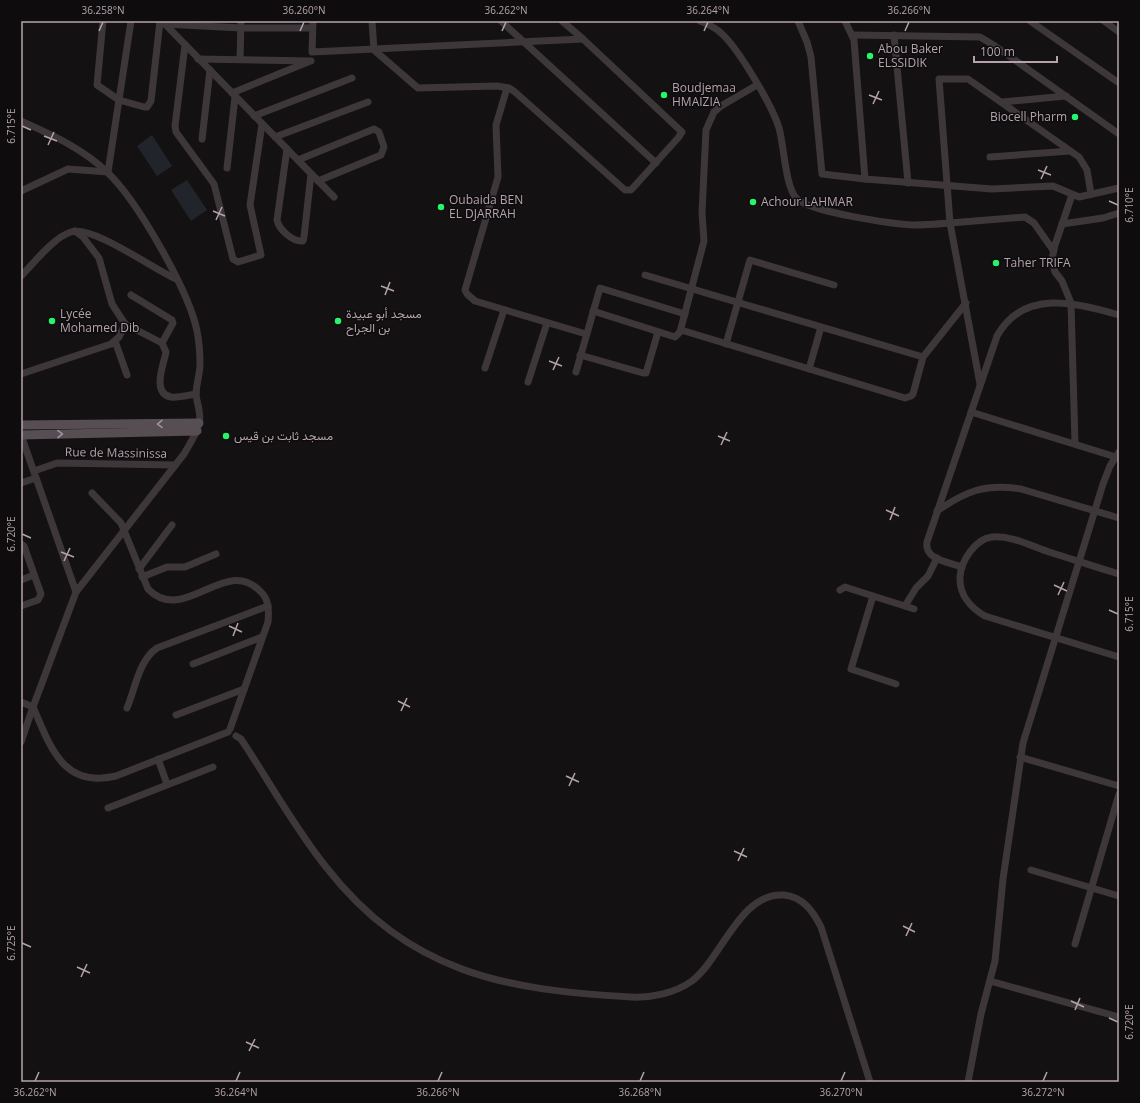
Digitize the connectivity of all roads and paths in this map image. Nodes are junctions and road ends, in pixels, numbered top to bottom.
1 (103, 21) edge
2 (131, 21) edge
3 (372, 21) edge
4 (501, 21) edge
5 (562, 21) edge
6 (700, 21) edge
7 (798, 21) edge
8 (845, 21) edge
9 (1030, 21) edge
10 (1104, 21) edge
11 (162, 22) edge
12 (241, 24) edge
13 (313, 25) edge
14 (1119, 32) edge
15 (852, 35) junction
16 (894, 35) junction
17 (583, 39) junction
18 (522, 42) junction
19 (185, 45) junction
20 (374, 50) junction
21 (312, 52) junction
22 (198, 59) junction
23 (240, 59) junction
24 (312, 61) junction
25 (210, 70) junction
26 (352, 78) dead end
27 (1119, 83) edge
28 (757, 85) junction
29 (507, 88) junction
30 (234, 95) junction
31 (1066, 96) junction
32 (119, 100) junction
33 (368, 102) dead end
34 (1002, 102) junction
35 (254, 116) junction
36 (21, 122) edge
37 (262, 124) junction
38 (1119, 134) edge
39 (275, 137) junction
40 (202, 138) dead end
41 (287, 149) junction
42 (1070, 151) junction
43 (990, 157) dead end
44 (298, 160) junction
45 (656, 163) junction
46 (227, 168) dead end
47 (108, 172) junction
48 (311, 174) junction
49 (865, 179) junction
50 (318, 181) junction
51 (908, 183) junction
52 (946, 187) junction
53 (1119, 188) edge
54 (21, 191) edge
55 (1091, 194) junction
56 (1072, 195) junction
57 (334, 197) dead end
58 (1119, 213) edge
59 (950, 223) junction
60 (1062, 224) junction
61 (75, 231) junction
62 (1053, 250) junction
63 (168, 263) junction
64 (161, 273) junction
65 (645, 275) dead end
66 (21, 276) edge
67 (176, 279) junction
68 (834, 284) dead end
69 (692, 289) junction
70 (131, 295) dead end
71 (737, 302) junction
72 (966, 303) junction
73 (1071, 303) junction
74 (504, 310) junction
75 (593, 311) junction
76 (685, 314) junction
77 (1119, 315) edge
78 (547, 322) junction
79 (125, 324) junction
80 (821, 327) junction
81 (681, 330) junction
82 (658, 332) junction
83 (586, 334) junction
84 (115, 341) junction
85 (162, 343) junction
86 (726, 344) junction
87 (580, 355) junction
88 (923, 357) junction
89 (485, 368) dead end
90 (809, 369) junction
91 (576, 372) dead end
92 (21, 374) edge
93 (127, 375) dead end
94 (528, 382) dead end
95 (980, 385) junction
96 (196, 394) junction
97 (971, 412) junction
98 (21, 426) edge
99 (198, 427) junction
100 (21, 435) edge
101 (1075, 443) junction
102 (1118, 456) edge
103 (175, 465) junction
104 (35, 474) junction
105 (21, 483) edge
106 (92, 493) dead end
107 (1095, 510) junction
108 (937, 511) junction
109 (1119, 518) edge
110 (172, 525) dead end
111 (125, 530) junction
112 (21, 544) edge
113 (216, 554) dead end
114 (937, 558) junction
115 (1079, 562) junction
116 (962, 567) junction
117 (139, 569) junction
118 (1119, 574) edge
119 (34, 575) junction
120 (142, 577) junction
121 (21, 580) edge
122 (840, 590) dead end
123 (76, 592) junction
124 (873, 596) junction
125 (21, 606) edge
126 (268, 606) junction
127 (904, 606) junction
128 (914, 609) dead end
129 (262, 638) junction
130 (1055, 638) junction
131 (1119, 657) edge
132 (193, 664) dead end
133 (896, 684) dead end
134 (244, 689) junction
135 (21, 702) edge
136 (32, 707) junction
137 (127, 708) dead end
138 (176, 715) dead end
139 (229, 731) junction
140 (21, 742) edge
141 (1020, 757) junction
142 (158, 759) junction
143 (213, 767) dead end
144 (167, 784) junction
145 (1119, 786) edge
146 (1119, 794) edge
147 (108, 808) dead end
148 (1031, 870) dead end
149 (1092, 888) junction
150 (1119, 896) edge
151 (1075, 944) dead end
152 (990, 981) junction
153 (1119, 1017) edge
154 (870, 1082) edge
155 (968, 1082) edge

1 - 32 street
2 - 32 street
3 - 20 street
4 - 18 street
5 - 17 street
6 - 28 street
7 - 49 street
8 - 15 street
9 - 27 street
10 - 14 street
11 - 12 street
11 - 19 street
11 - 32 street
12 - 13 street
12 - 23 street
13 - 21 street
15 - 16 street
15 - 49 street
16 - 31 street
16 - 51 street
17 - 18 street
17 - 45 street
18 - 20 street
18 - 45 street
19 - 22 street
19 - 37 street
20 - 21 street
20 - 29 street
21 - 24 street
22 - 23 street
22 - 25 street
23 - 24 street
24 - 30 street
25 - 30 street
25 - 40 street
26 - 35 street
28 - 59 street
28 - 69 street
29 - 45 street
29 - 74 street
30 - 35 street
30 - 46 street
31 - 34 street
31 - 38 street
32 - 47 street
33 - 39 street
34 - 42 street
34 - 52 street
35 - 37 street
36 - 47 street
37 - 39 street
39 - 41 street
41 - 44 street
41 - 48 street
42 - 43 street
42 - 55 street
44 - 48 street
44 - 50 street
47 - 54 street
47 - 63 street
48 - 50 street
49 - 51 street
50 - 57 street
51 - 52 street
52 - 56 street
52 - 59 street
53 - 55 street
55 - 56 street
56 - 60 street
58 - 60 street
59 - 62 street
59 - 72 street
60 - 62 street
61 - 64 street
61 - 66 street
61 - 79 street
62 - 73 street
63 - 64 street
63 - 67 street
64 - 67 street
65 - 69 street
67 - 96 street
68 - 71 street
69 - 71 street
69 - 76 street
70 - 85 street
71 - 80 street
71 - 86 street
72 - 88 street
72 - 95 street
73 - 77 street
73 - 95 street
73 - 101 street
74 - 78 street
74 - 89 street
75 - 76 street
75 - 82 street
75 - 83 street
76 - 81 street
78 - 83 street
78 - 94 street
79 - 84 street
79 - 85 street
80 - 88 street
80 - 90 street
81 - 82 street
81 - 86 street
82 - 87 street
83 - 87 street
84 - 92 street
84 - 93 street
85 - 96 street
86 - 90 street
87 - 91 street
88 - 90 street
95 - 97 street
96 - 99 street
97 - 101 street
97 - 108 street
99 -> 98 main road
100 -> 99 main road
99 - 103 street
100 - 104 street
101 - 102 street
102 - 107 street
103 - 104 street, Rue de Massinissa
103 - 111 street
104 - 105 street, Rue de Massinissa
104 - 123 street
106 - 111 street
107 - 108 street
107 - 109 street
107 - 115 street
108 - 114 street
110 - 117 street
111 - 117 street
111 - 123 street
112 - 119 street
113 - 120 street
114 - 116 street
114 - 127 street
115 - 116 street
115 - 118 street
115 - 130 street
116 - 130 street
117 - 120 street
119 - 121 street
119 - 125 street
120 - 126 street
122 - 124 street
123 - 136 street
124 - 127 street
124 - 133 street
126 - 129 street
126 - 137 street
127 - 128 street
129 - 132 street
129 - 134 street
130 - 131 street
130 - 141 street
134 - 138 street
134 - 139 street
135 - 136 street
136 - 140 street
136 - 142 street
139 - 142 street
139 - 154 street
141 - 145 street
141 - 152 street
142 - 144 street
143 - 144 street
144 - 147 street
146 - 149 street
148 - 149 street
149 - 150 street
149 - 151 street
152 - 153 street
152 - 155 street

